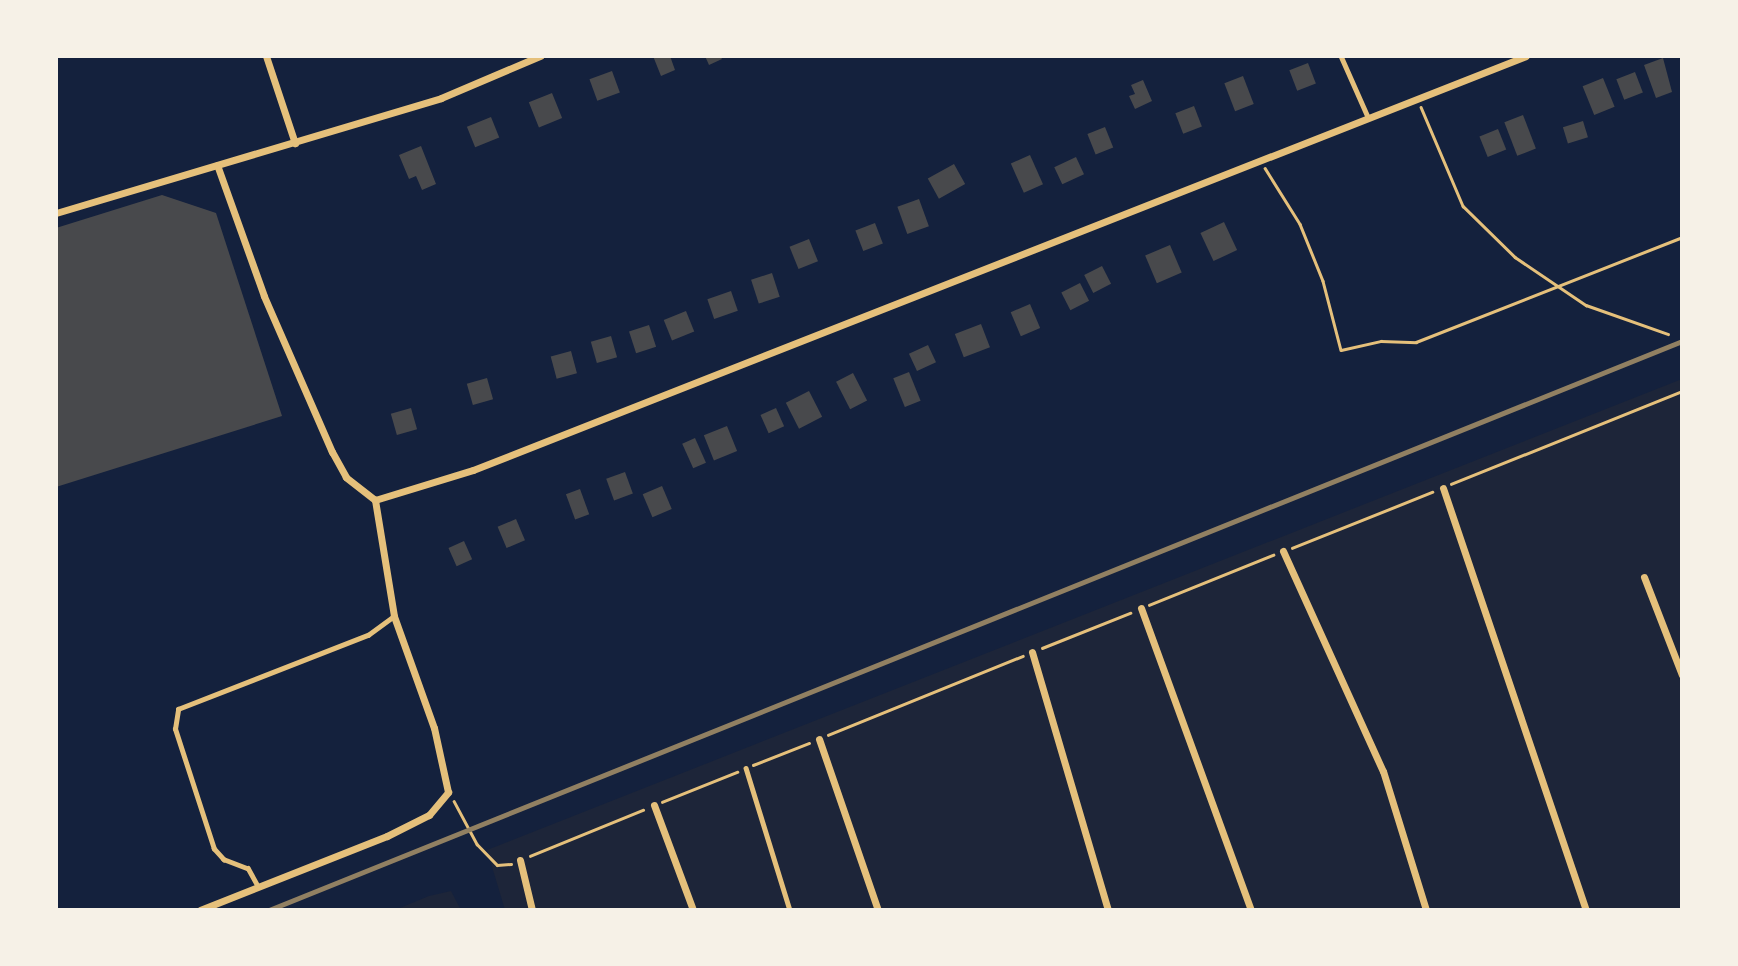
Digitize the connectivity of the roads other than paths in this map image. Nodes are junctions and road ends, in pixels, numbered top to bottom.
1 (266, 56) edge
2 (540, 56) edge
3 (1341, 56) edge
4 (1526, 56) edge
5 (1368, 117) junction
6 (295, 143) junction
7 (217, 165) junction
8 (56, 214) edge
9 (1443, 488) road end
10 (375, 500) junction
11 (1283, 551) road end
12 (1643, 577) dead end
13 (1141, 608) road end
14 (394, 616) junction
15 (1032, 652) road end
16 (1682, 675) edge
17 (819, 738) road end
18 (746, 768) road end
19 (653, 806) road end
20 (520, 860) road end
21 (258, 887) junction
22 (200, 910) edge
23 (532, 910) edge
24 (693, 910) edge
25 (790, 910) edge
26 (878, 910) edge
27 (1108, 910) edge
28 (1251, 910) edge
29 (1426, 910) edge
30 (1586, 910) edge

1 - 6 street
2 - 6 street
3 - 5 lane
4 - 5 street
5 - 10 street
6 - 7 street
7 - 8 street
7 - 10 street
9 - 30 street
10 - 14 street
11 - 29 street
12 - 16 street
13 - 28 street
14 - 21 street
14 - 21 lane
15 - 27 street
17 - 26 street
18 - 25 lane
19 - 24 street
20 - 23 street
21 - 22 street

